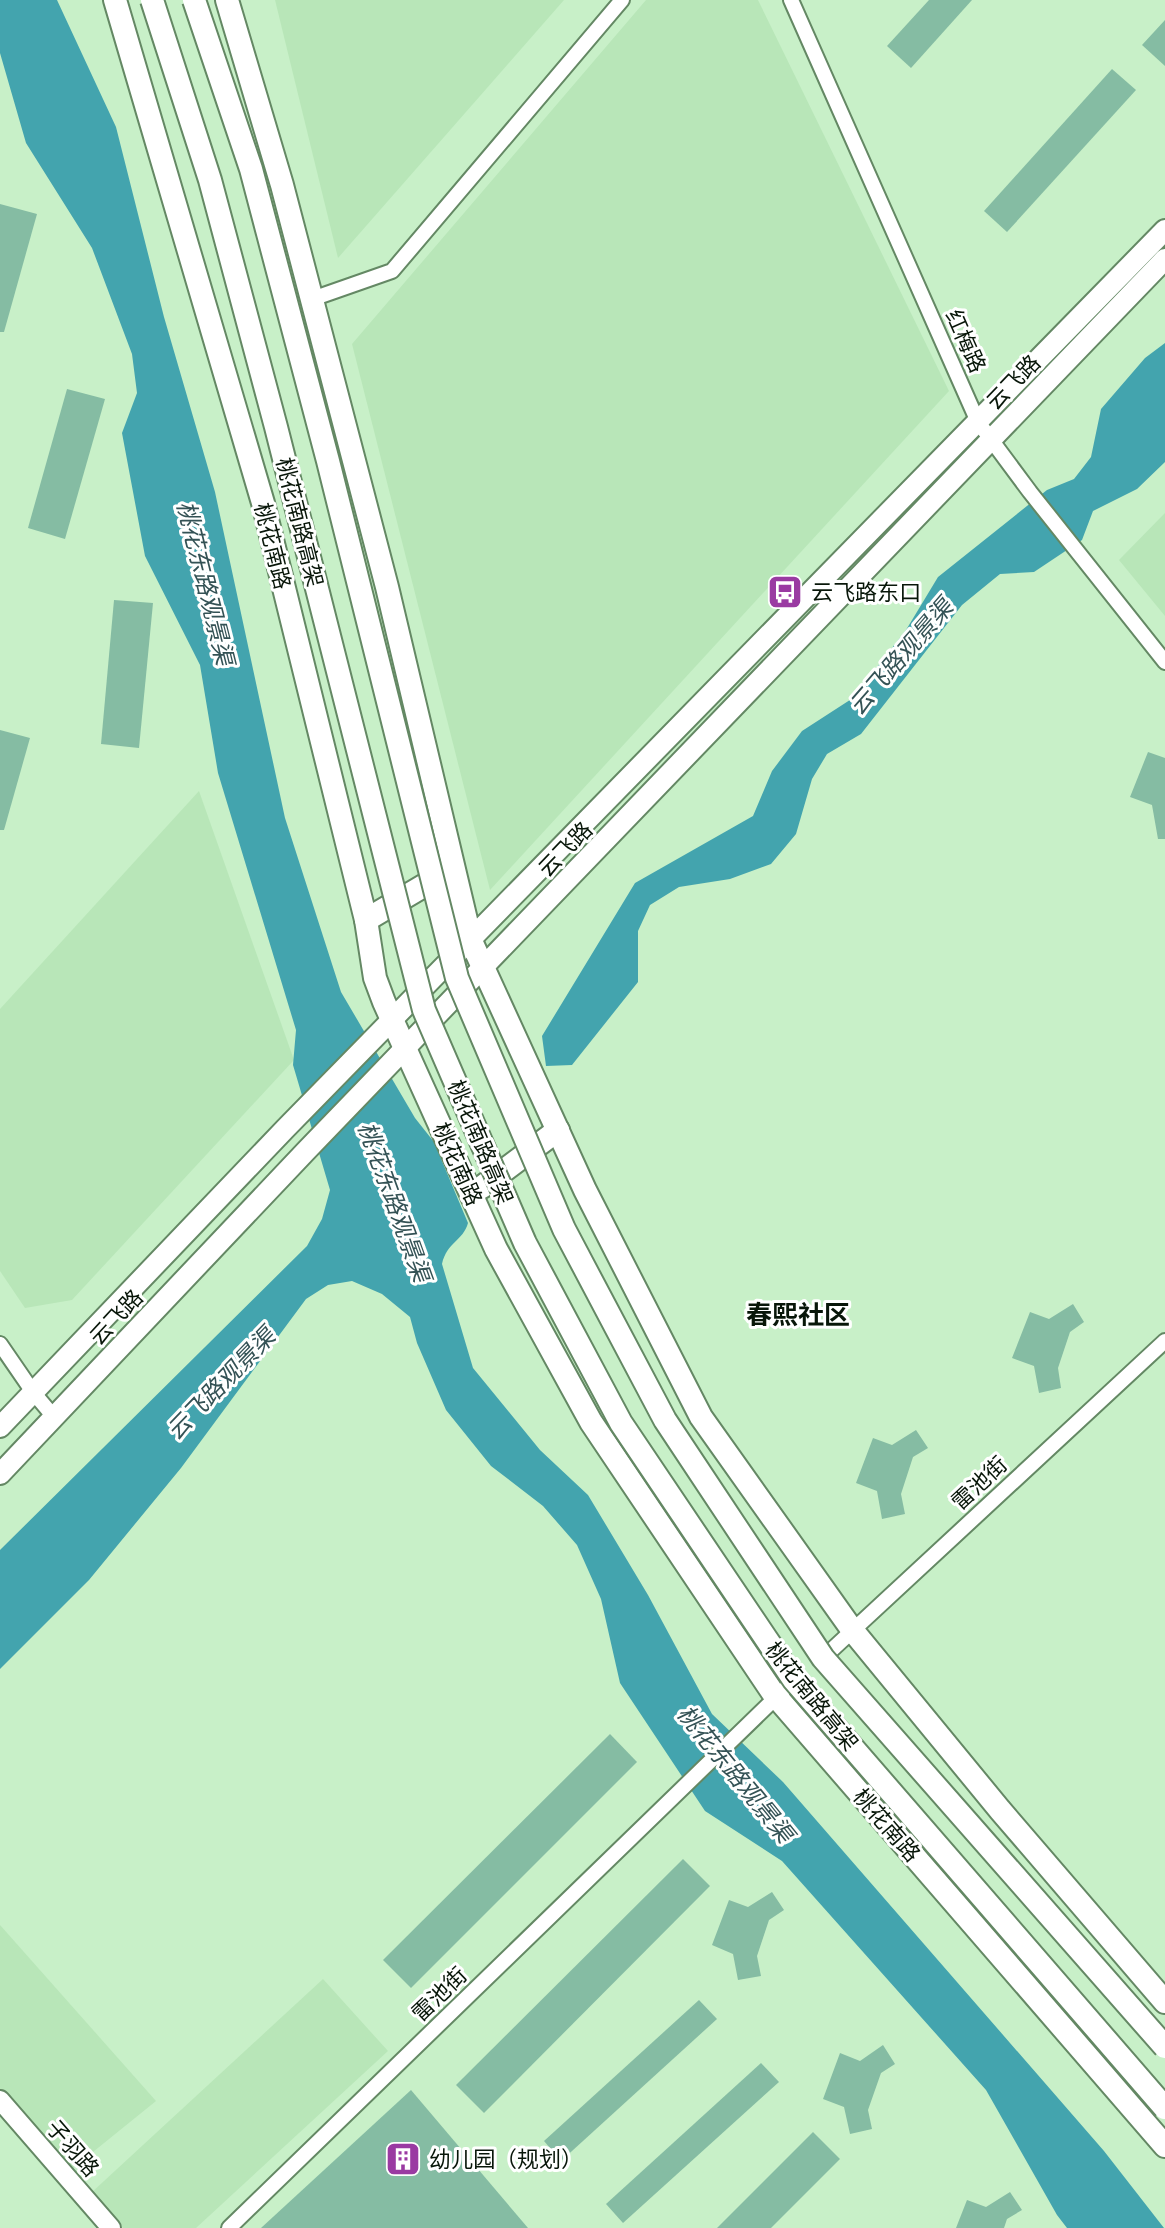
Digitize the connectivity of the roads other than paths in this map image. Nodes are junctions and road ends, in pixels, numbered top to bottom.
1 (115, 0) edge
2 (152, 0) edge
3 (194, 0) edge
4 (227, 0) edge
5 (622, 0) edge
6 (791, 0) edge
7 (1165, 230) edge
8 (1165, 259) edge
9 (312, 299) junction
10 (978, 422) junction
11 (991, 439) junction
12 (1165, 662) edge
13 (454, 868) junction
14 (366, 920) junction
15 (471, 941) junction
16 (482, 970) junction
17 (388, 1026) junction
18 (402, 1054) junction
19 (558, 1130) junction
20 (472, 1195) junction
21 (1165, 1341) edge
22 (0, 1344) edge
23 (33, 1392) junction
24 (54, 1417) junction
25 (0, 1427) edge
26 (0, 1474) edge
27 (853, 1631) junction
28 (823, 1658) junction
29 (794, 1680) junction
30 (777, 1697) junction
31 (1165, 2002) edge
32 (1165, 2047) edge
33 (0, 2100) edge
34 (1165, 2108) edge
35 (1165, 2146) edge
36 (111, 2228) edge
37 (229, 2228) edge

1 - 14 main road, 桃花南路
2 - 29 main road, 桃花南路高架, bridge
3 - 28 main road, 桃花南路高架, bridge
4 - 9 main road
5 - 9 street
6 - 10 street, 红梅路
7 - 10 main road, 云飞路
8 - 11 main road, 云飞路
9 - 13 main road
10 - 11 street, 红梅路
10 - 15 main road, 云飞路
11 - 12 street, 红梅路
11 - 16 main road, 云飞路
13 - 14 main road
13 - 15 main road
14 - 17 main road, 桃花南路
15 - 16 main road
15 - 17 main road, 云飞路
16 - 18 main road, 云飞路
16 - 19 main road
17 - 18 main road, 桃花南路
17 - 23 main road, 云飞路
18 - 20 main road, 桃花南路
18 - 24 main road, 云飞路
19 - 20 main road
19 - 27 main road
20 - 30 main road, 桃花南路
21 - 27 street, 雷池街
22 - 23 street
23 - 24 street
23 - 25 main road, 云飞路
24 - 26 main road, 云飞路
27 - 28 street, 雷池街
27 - 31 main road
28 - 32 main road, 桃花南路高架, bridge
29 - 30 street, 雷池街
29 - 34 main road, 桃花南路高架, bridge
30 - 35 main road, 桃花南路
30 - 37 street, 雷池街
33 - 36 street, 子羽路

